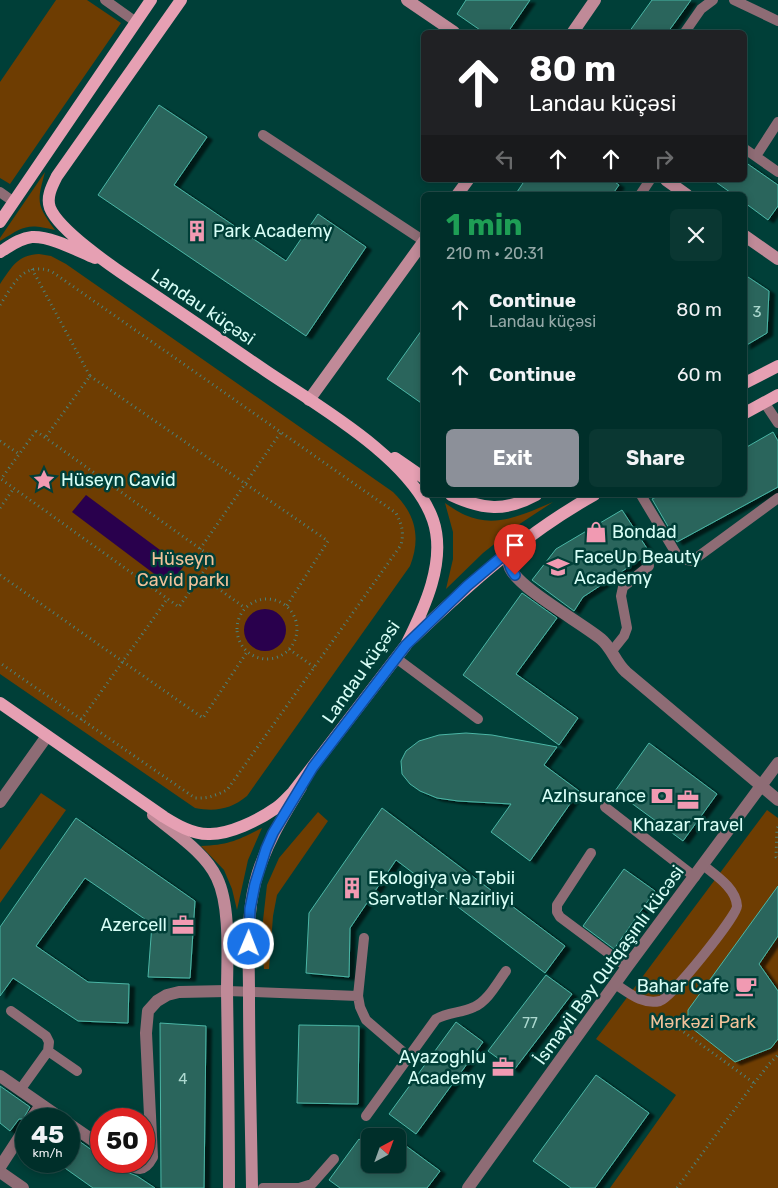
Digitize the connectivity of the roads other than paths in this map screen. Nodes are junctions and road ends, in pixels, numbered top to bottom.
1 (105, 0) edge
2 (151, 0) edge
3 (181, 0) edge
4 (407, 0) edge
5 (595, 0) edge
6 (713, 0) edge
7 (734, 0) edge
8 (778, 21) edge
9 (136, 22) junction
10 (451, 30) edge
11 (573, 30) edge
12 (685, 30) edge
13 (778, 122) edge
14 (263, 134) dead end
15 (747, 150) edge
16 (756, 156) junction
17 (778, 172) edge
18 (669, 182) edge
19 (0, 192) edge
20 (683, 192) edge
21 (14, 202) junction
22 (0, 222) edge
23 (747, 237) edge
24 (421, 239) edge
25 (421, 245) edge
26 (0, 252) edge
27 (778, 259) edge
28 (105, 262) junction
29 (778, 366) edge
30 (747, 383) edge
31 (778, 395) edge
32 (309, 400) junction
33 (764, 402) junction
34 (747, 412) edge
35 (778, 423) edge
36 (373, 444) junction
37 (421, 476) edge
38 (456, 497) edge
39 (531, 497) edge
40 (591, 497) edge
41 (642, 497) edge
42 (778, 498) edge
43 (511, 549) junction
44 (648, 566) dead end
45 (406, 645) junction
46 (612, 651) junction
47 (396, 658) junction
48 (0, 703) edge
49 (478, 719) dead end
50 (47, 736) junction
51 (778, 763) edge
52 (313, 767) junction
53 (110, 780) junction
54 (762, 786) junction
55 (778, 800) edge
56 (0, 802) edge
57 (605, 806) dead end
58 (592, 853) dead end
59 (703, 865) junction
60 (695, 877) junction
61 (364, 938) dead end
62 (627, 967) junction
63 (506, 971) dead end
64 (614, 984) junction
65 (227, 991) junction
66 (249, 991) junction
67 (358, 996) junction
68 (11, 1010) dead end
69 (48, 1051) junction
70 (410, 1057) junction
71 (77, 1071) dead end
72 (0, 1076) edge
73 (20, 1090) junction
74 (41, 1105) junction
75 (39, 1108) edge
76 (46, 1108) edge
77 (150, 1108) edge
78 (366, 1116) dead end
79 (15, 1144) edge
80 (334, 1159) dead end
81 (0, 1167) edge
82 (0, 1172) edge
83 (23, 1188) edge
84 (229, 1188) edge
85 (252, 1188) edge
86 (263, 1188) edge
87 (299, 1188) edge
88 (468, 1188) edge

1 - 9 lane
2 - 9 main road
3 - 28 main road
4 - 10 main road
5 - 11 main road
6 - 12 lane
7 - 8 lane
9 - 21 main road
13 - 16 lane
14 - 24 lane
15 - 16 lane
16 - 17 lane
18 - 20 main road
19 - 21 lane
21 - 22 main road
23 - 27 main road
25 - 32 main road
26 - 28 main road
28 - 32 main road, Landau küçəsi
29 - 30 main road
31 - 33 main road
32 - 36 main road, Landau küçəsi
33 - 34 main road
33 - 35 lane
36 - 37 main road
36 - 45 main road, Landau küçəsi
38 - 39 main road
40 - 43 main road
41 - 42 lane
43 - 45 main road
43 - 46 street
44 - 46 lane
45 - 47 main road, Landau küçəsi
46 - 54 street
47 - 49 lane
47 - 52 main road, Landau küçəsi
48 - 50 main road, Landau küçəsi
50 - 53 main road, Landau küçəsi
50 - 56 street
51 - 54 street, İsmayil Bəy Qutqaşınlı kücəsi
52 - 53 main road, Landau küçəsi
52 - 66 main road
53 - 65 main road
54 - 55 street
54 - 59 street, İsmayil Bəy Qutqaşınlı kücəsi
57 - 60 lane
58 - 62 lane
59 - 60 street, İsmayil Bəy Qutqaşınlı kücəsi
59 - 64 lane
60 - 62 street, İsmayil Bəy Qutqaşınlı kücəsi
61 - 67 lane
62 - 64 street, İsmayil Bəy Qutqaşınlı kücəsi
63 - 70 lane
64 - 88 street, İsmayil Bəy Qutqaşınlı kücəsi
65 - 66 lane
65 - 77 street
65 - 84 main road
66 - 67 lane
66 - 85 main road
67 - 70 lane
68 - 69 lane
69 - 71 lane
69 - 73 lane
70 - 78 lane
72 - 73 street
73 - 74 street
74 - 75 street
74 - 76 street
79 - 81 street
80 - 87 lane
82 - 83 street
86 - 87 lane

